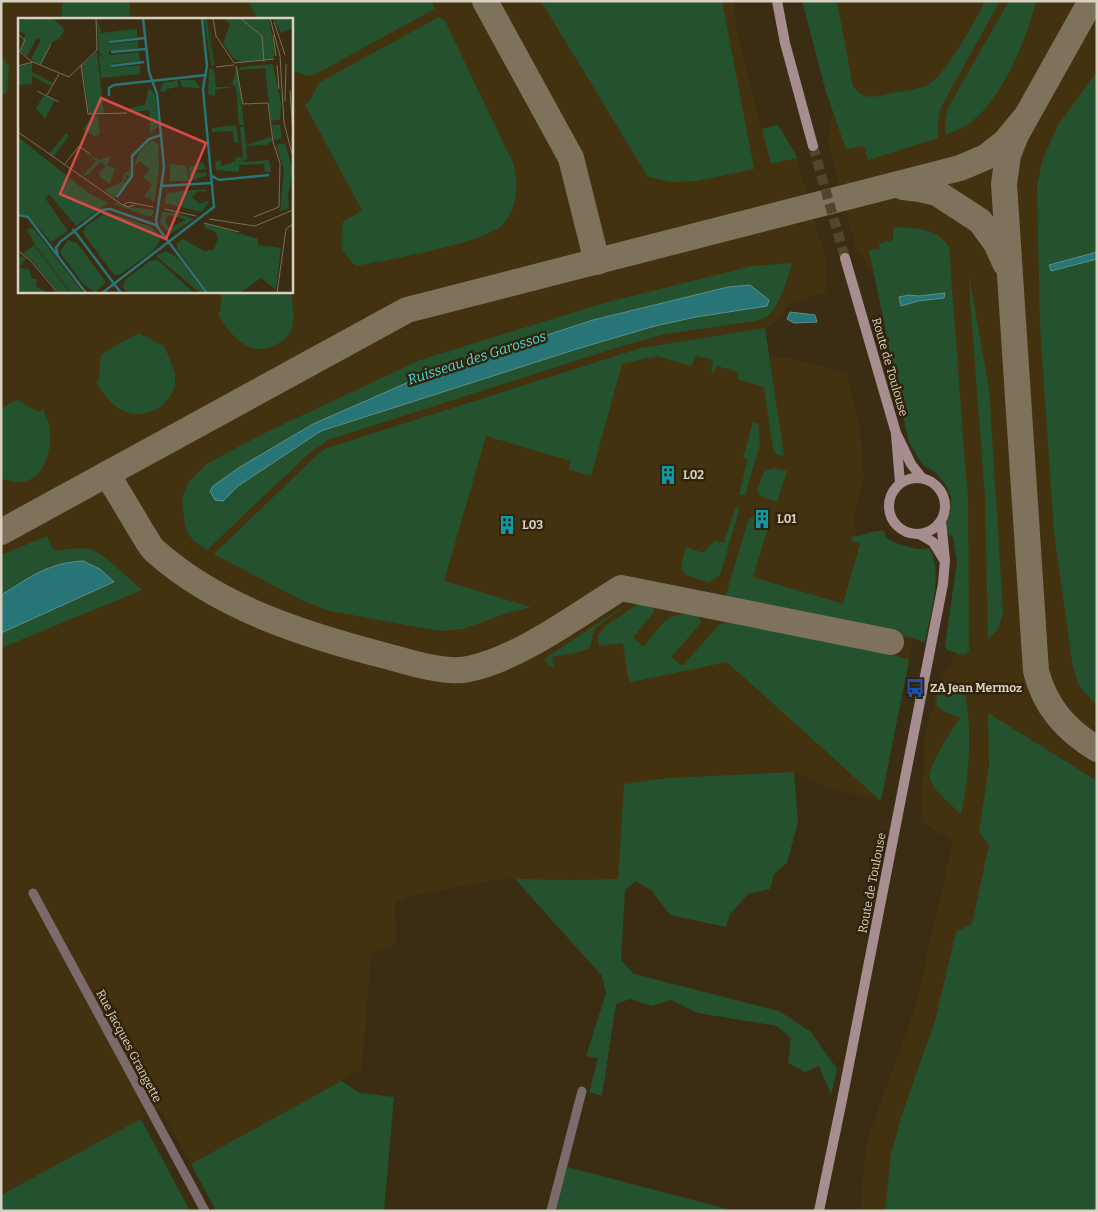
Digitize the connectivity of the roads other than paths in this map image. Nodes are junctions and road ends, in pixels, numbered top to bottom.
1 (777, 1) edge
2 (813, 146) tunnel mouth
3 (845, 258) tunnel mouth
4 (896, 433) junction
5 (922, 478) junction
6 (900, 483) junction
7 (941, 521) junction
8 (919, 534) junction
9 (945, 560) junction
10 (32, 893) dead end
11 (582, 1090) dead end
12 (205, 1211) edge
13 (550, 1211) edge
14 (819, 1211) edge

1 - 2 main road
3 - 4 main road, Route de Toulouse
4 - 5 main road, Route de Toulouse
4 - 6 main road, Route de Toulouse
5 - 6 main road
5 - 7 main road
6 - 8 main road
7 - 8 main road
7 - 9 main road, Route de Toulouse
8 - 9 main road
9 - 14 main road, Route de Toulouse
10 - 12 street, Rue Jacques Grangette
11 - 13 street

